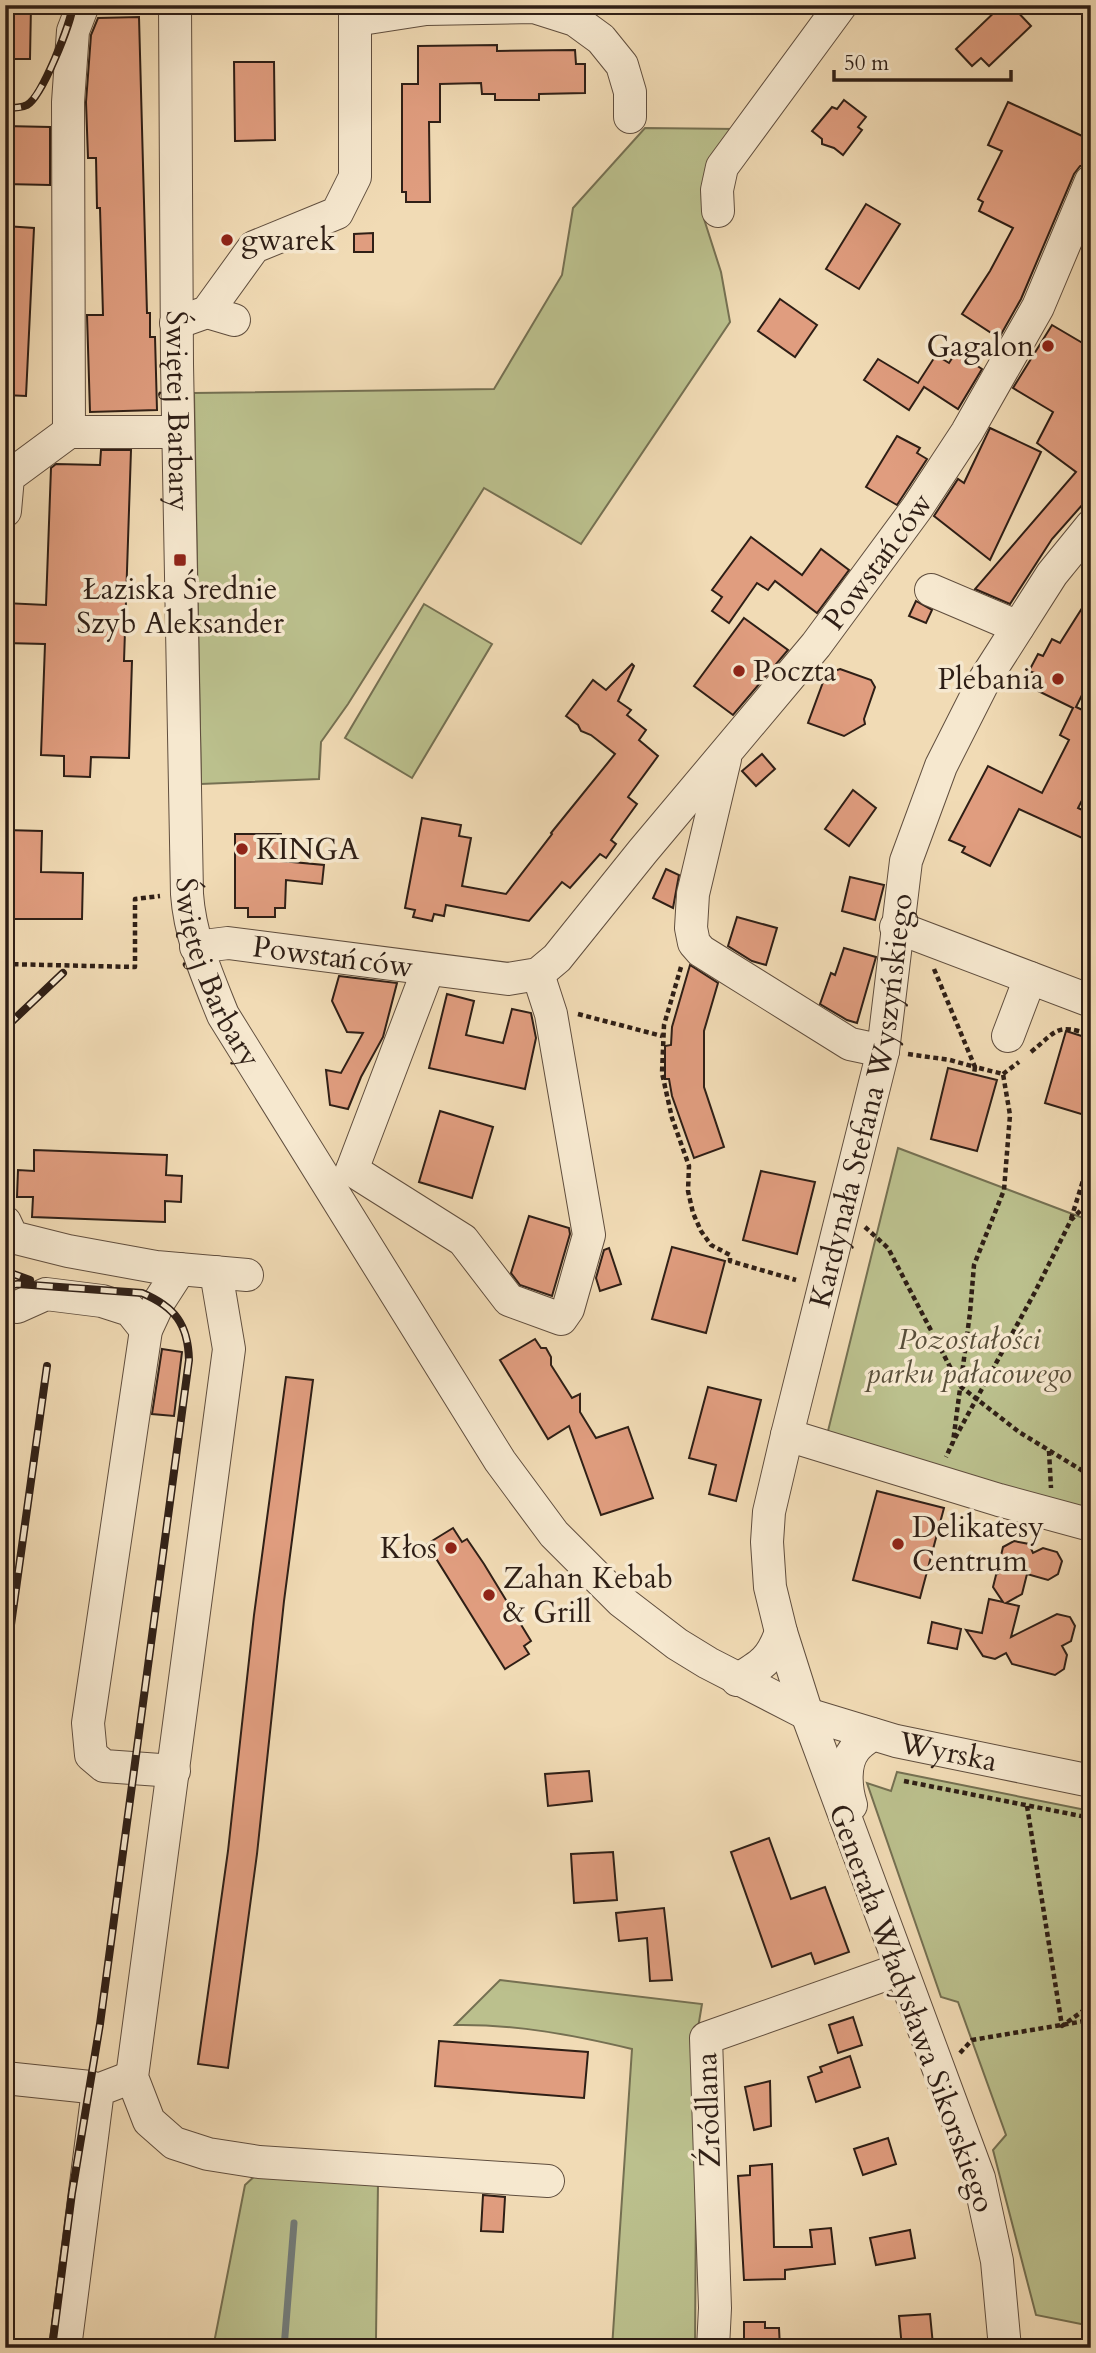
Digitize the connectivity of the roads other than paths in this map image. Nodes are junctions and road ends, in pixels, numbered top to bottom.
1 (83, 5) edge
2 (175, 5) edge
3 (841, 5) edge
4 (355, 13) edge
5 (630, 117) dead end
6 (1091, 181) edge
7 (719, 211) dead end
8 (176, 323) junction
9 (69, 432) junction
10 (178, 432) junction
11 (5, 512) edge
12 (1091, 526) edge
13 (931, 590) dead end
14 (1018, 626) junction
15 (727, 751) junction
16 (896, 927) junction
17 (196, 947) junction
18 (428, 970) junction
19 (538, 974) junction
20 (1030, 978) junction
21 (1091, 1001) edge
22 (1008, 1036) dead end
23 (883, 1051) junction
24 (340, 1177) junction
25 (5, 1222) edge
26 (180, 1269) junction
27 (216, 1272) junction
28 (247, 1275) dead end
29 (17, 1307) dead end
30 (146, 1330) junction
31 (787, 1435) junction
32 (1091, 1525) edge
33 (781, 1632) junction
34 (737, 1680) junction
35 (807, 1714) junction
36 (872, 1734) junction
37 (174, 1770) junction
38 (1091, 1781) edge
39 (876, 1903) junction
40 (901, 1969) junction
41 (132, 2077) junction
42 (5, 2078) edge
43 (98, 2090) junction
44 (548, 2181) dead end
45 (65, 2348) edge
46 (713, 2348) edge
47 (1005, 2348) edge

1 - 9 street
2 - 8 street, Świętej Barbary
3 - 7 street
4 - 5 street
4 - 8 street
6 - 15 street, Powstańców
8 - 10 street, Świętej Barbary
9 - 10 street
9 - 11 street
10 - 17 street, Świętej Barbary
12 - 14 street, Kardynała Stefana Wyszyńskiego
13 - 14 street
14 - 16 street, Kardynała Stefana Wyszyńskiego
15 - 19 street, Powstańców
15 - 23 street
16 - 20 street
16 - 23 street, Kardynała Stefana Wyszyńskiego
17 - 18 street, Powstańców
17 - 24 street, Świętej Barbary
18 - 19 street, Powstańców
18 - 24 street, Powstańców
19 - 24 street
20 - 21 street
20 - 22 street
23 - 31 street, Kardynała Stefana Wyszyńskiego
24 - 34 street, Świętej Barbary
25 - 26 street
26 - 27 street
26 - 30 street
27 - 28 street
27 - 37 street
29 - 30 street
30 - 37 street
31 - 32 street
31 - 33 street, Kardynała Stefana Wyszyńskiego
33 - 34 street
33 - 35 street, Kardynała Stefana Wyszyńskiego
34 - 35 street, Świętej Barbary
35 - 36 street, Wyrska
35 - 39 street, Generała Władysława Sikorskiego
36 - 38 street, Wyrska
36 - 39 street
37 - 41 street
39 - 40 street, Generała Władysława Sikorskiego
40 - 46 street, Źródlana
40 - 47 street, Generała Władysława Sikorskiego
41 - 43 street
41 - 44 street
42 - 43 street
43 - 45 street

